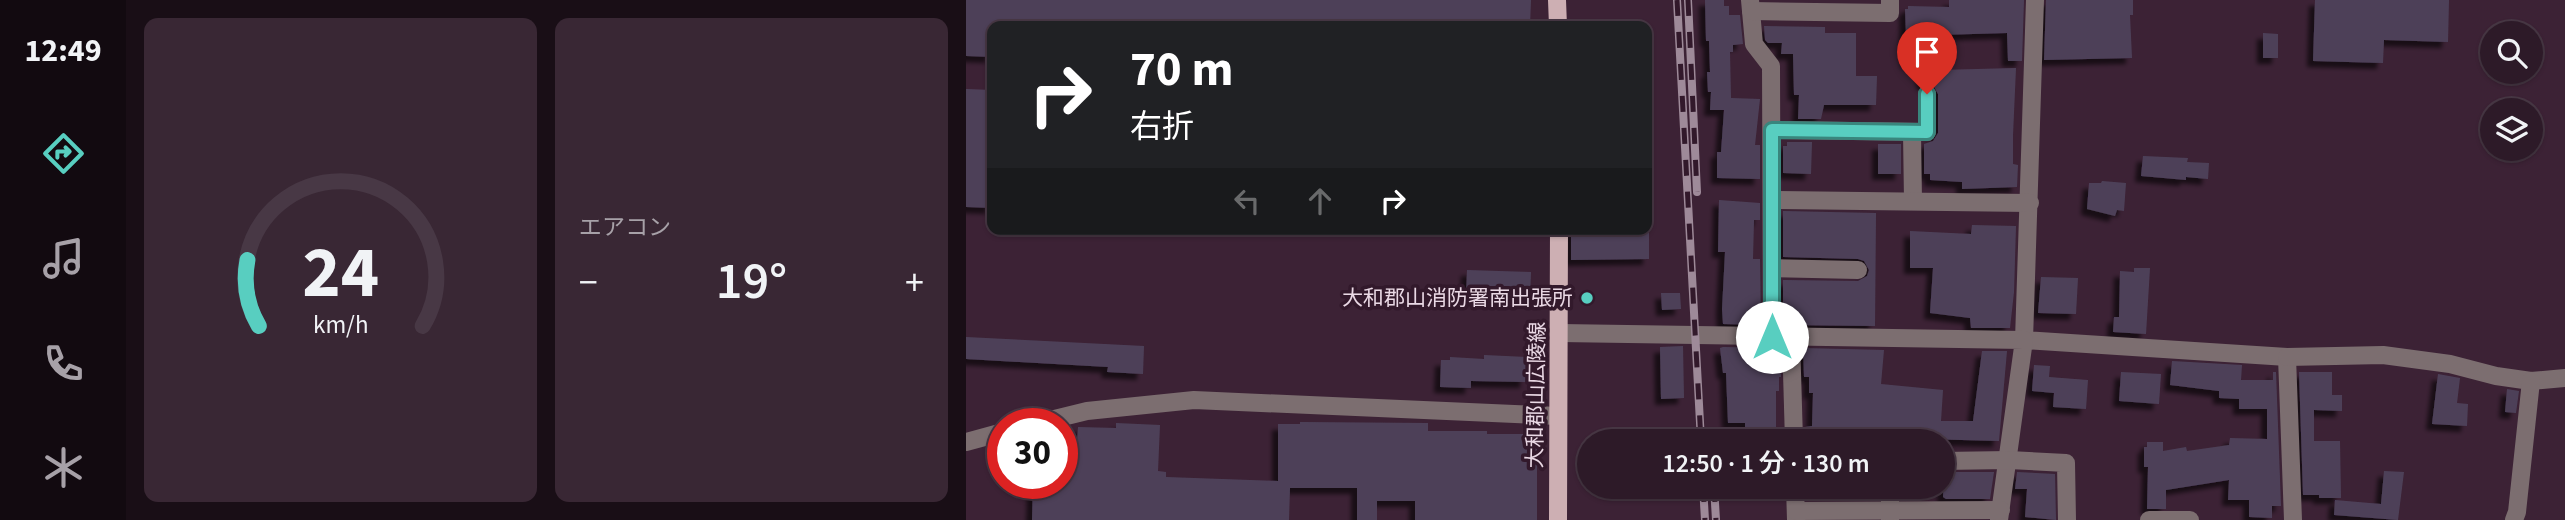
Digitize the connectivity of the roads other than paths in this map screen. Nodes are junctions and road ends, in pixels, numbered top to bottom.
1 (1558, 0) edge
2 (1890, 0) edge
3 (2035, 0) edge
4 (1751, 6) edge
5 (1558, 21) edge
6 (1927, 94) dead end
7 (1772, 130) junction
8 (1912, 132) junction
9 (1773, 200) junction
10 (1913, 201) junction
11 (2030, 203) junction
12 (1559, 235) edge
13 (1772, 268) junction
14 (1858, 270) dead end
15 (1560, 333) junction
16 (1772, 337) junction
17 (1791, 338) junction
18 (2024, 340) junction
19 (2287, 357) junction
20 (2565, 378) edge
21 (2532, 381) junction
22 (1078, 413) edge
23 (1558, 416) junction
24 (1794, 429) edge
25 (987, 436) edge
26 (966, 442) edge
27 (2009, 460) junction
28 (1955, 461) edge
29 (1796, 515) edge
30 (1890, 515) edge
31 (2000, 515) edge
32 (1559, 520) edge
33 (2068, 520) edge
34 (2149, 520) edge
35 (2190, 520) edge
36 (2293, 520) edge
37 (2514, 520) edge

1 - 5 main road
2 - 4 street
3 - 11 street
4 - 7 street
6 - 8 street
7 - 8 street
7 - 9 street
8 - 10 street
9 - 10 street
9 - 13 street
10 - 11 street
11 - 18 street
12 - 15 main road, 大和郡山広陵線
13 - 14 street
13 - 16 street
15 - 16 street
15 - 23 main road, 大和郡山広陵線
16 - 17 street
17 - 18 street
17 - 24 street
18 - 19 street
18 - 27 street
19 - 21 street
19 - 36 street
20 - 21 street
21 - 37 street
22 - 23 street
23 - 32 main road, 大和郡山広陵線
25 - 26 street
27 - 28 street
27 - 31 street
27 - 33 street
29 - 30 street
30 - 31 street
34 - 35 street

